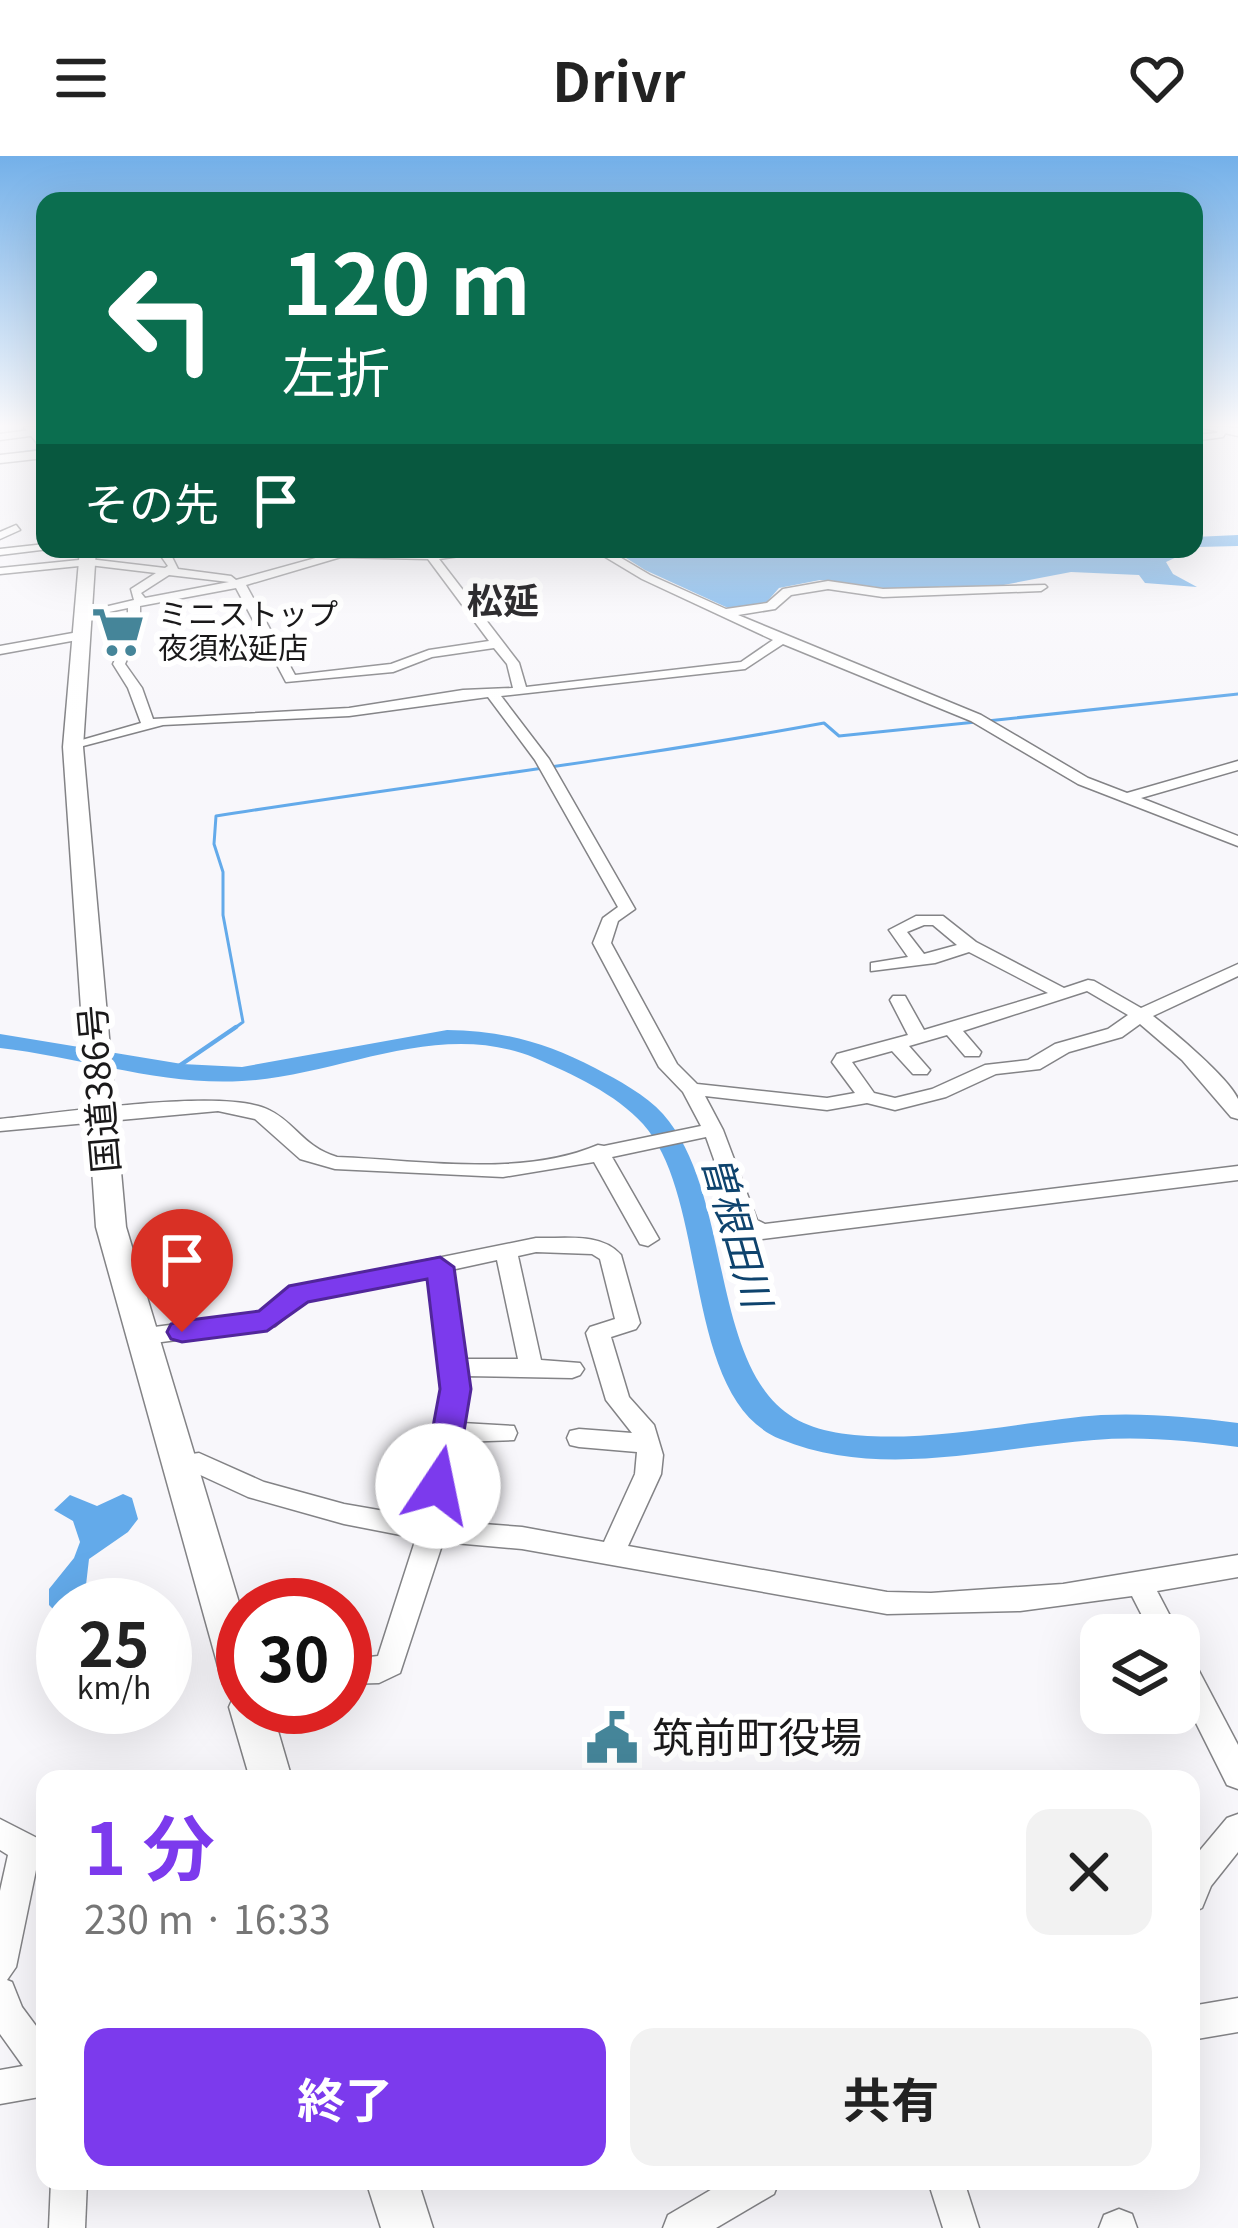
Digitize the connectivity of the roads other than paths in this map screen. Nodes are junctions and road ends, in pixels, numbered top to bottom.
1 (16, 528) dead end
2 (0, 536) edge
3 (36, 548) edge
4 (0, 552) edge
5 (72, 558) edge
6 (88, 558) edge
7 (98, 558) edge
8 (130, 558) edge
9 (169, 558) edge
10 (210, 558) edge
11 (277, 558) edge
12 (323, 558) edge
13 (432, 558) edge
14 (616, 558) edge
15 (315, 560) joint
16 (122, 565) junction
17 (288, 568) junction
18 (170, 570) junction
19 (0, 572) edge
20 (204, 574) junction
21 (241, 582) junction
22 (1041, 587) dead end
23 (138, 603) junction
24 (725, 613) junction
25 (84, 624) junction
26 (782, 639) junction
27 (497, 644) junction
28 (0, 650) edge
29 (375, 670) junction
30 (521, 692) junction
31 (491, 693) junction
32 (262, 695) dead end
33 (395, 705) junction
34 (272, 717) junction
35 (148, 723) junction
36 (73, 747) junction
37 (1238, 765) edge
38 (1126, 798) junction
39 (1238, 841) edge
40 (970, 946) junction
41 (919, 959) junction
42 (877, 967) dead end
43 (1238, 969) edge
44 (1063, 994) junction
45 (899, 1000) dead end
46 (1141, 1015) junction
47 (950, 1026) junction
48 (917, 1035) junction
49 (895, 1042) junction
50 (972, 1052) dead end
51 (920, 1070) dead end
52 (691, 1089) junction
53 (867, 1097) junction
54 (1235, 1102) edge
55 (99, 1117) junction
56 (0, 1125) edge
57 (705, 1131) junction
58 (598, 1150) junction
59 (1238, 1173) edge
60 (648, 1238) dead end
61 (506, 1252) junction
62 (440, 1267) junction
63 (139, 1337) junction
64 (454, 1367) junction
65 (531, 1367) junction
66 (572, 1369) dead end
67 (449, 1432) junction
68 (505, 1433) dead end
69 (579, 1438) dead end
70 (648, 1444) junction
71 (178, 1464) junction
72 (434, 1530) junction
73 (612, 1552) junction
74 (1238, 1566) edge
75 (1139, 1583) junction
76 (216, 1592) edge
77 (1155, 1614) edge
78 (372, 1671) edge
79 (1200, 1701) edge
80 (258, 1734) edge
81 (268, 1770) edge
82 (1238, 1774) edge
83 (1238, 1828) edge
84 (24, 1847) edge
85 (1200, 1875) edge
86 (2, 1951) edge
87 (0, 1994) edge
88 (1238, 2014) edge
89 (1200, 2021) edge
90 (36, 2054) edge
91 (36, 2081) edge
92 (0, 2087) edge
93 (69, 2190) edge
94 (395, 2190) edge
95 (746, 2190) edge
96 (949, 2190) edge
97 (67, 2228) edge
98 (407, 2228) edge
99 (681, 2228) edge
100 (961, 2228) edge

1 - 2 street
3 - 4 street
5 - 19 street
6 - 25 highway, 国道386号
7 - 16 street
8 - 16 street
9 - 18 street
10 - 20 street
11 - 17 street
12 - 15 street
13 - 27 street
14 - 24 street
15 - 17 street
16 - 18 street
17 - 21 street
18 - 20 street
18 - 23 street
20 - 21 street
21 - 23 street
21 - 29 street
22 - 24 street
23 - 25 street
23 - 35 street
24 - 26 street
25 - 28 street
25 - 36 highway, 国道386号
26 - 30 street
26 - 38 street
27 - 29 street
27 - 30 street
29 - 33 street
30 - 31 street
31 - 33 street
31 - 52 street
32 - 34 street
33 - 34 street
34 - 35 street
35 - 36 street
36 - 55 highway, 国道386号
37 - 38 street
38 - 39 street
40 - 41 street
40 - 41 street
40 - 44 street
41 - 42 street
43 - 46 street
44 - 46 street
44 - 47 street
45 - 48 street
46 - 53 street
46 - 54 street
47 - 48 street
47 - 50 street
48 - 49 street
49 - 51 street
49 - 53 street
52 - 53 street
52 - 57 street
55 - 56 street
55 - 58 street
55 - 63 highway, 国道386号
57 - 58 street
57 - 59 street
58 - 60 street
61 - 62 street
61 - 65 street
61 - 70 street
62 - 63 street
62 - 64 street
63 - 71 highway, 国道386号
64 - 65 street
64 - 67 street
65 - 66 street
67 - 68 street
67 - 72 street
69 - 70 street
70 - 73 street
71 - 72 street
71 - 76 highway, 国道386号
72 - 73 street
72 - 78 street
73 - 75 street
74 - 75 street
75 - 77 street
79 - 82 street
80 - 81 highway, 国道386号
83 - 85 street
84 - 86 street
87 - 90 street
88 - 89 street
91 - 92 street
93 - 97 street
94 - 98 highway
95 - 99 street
96 - 100 street

